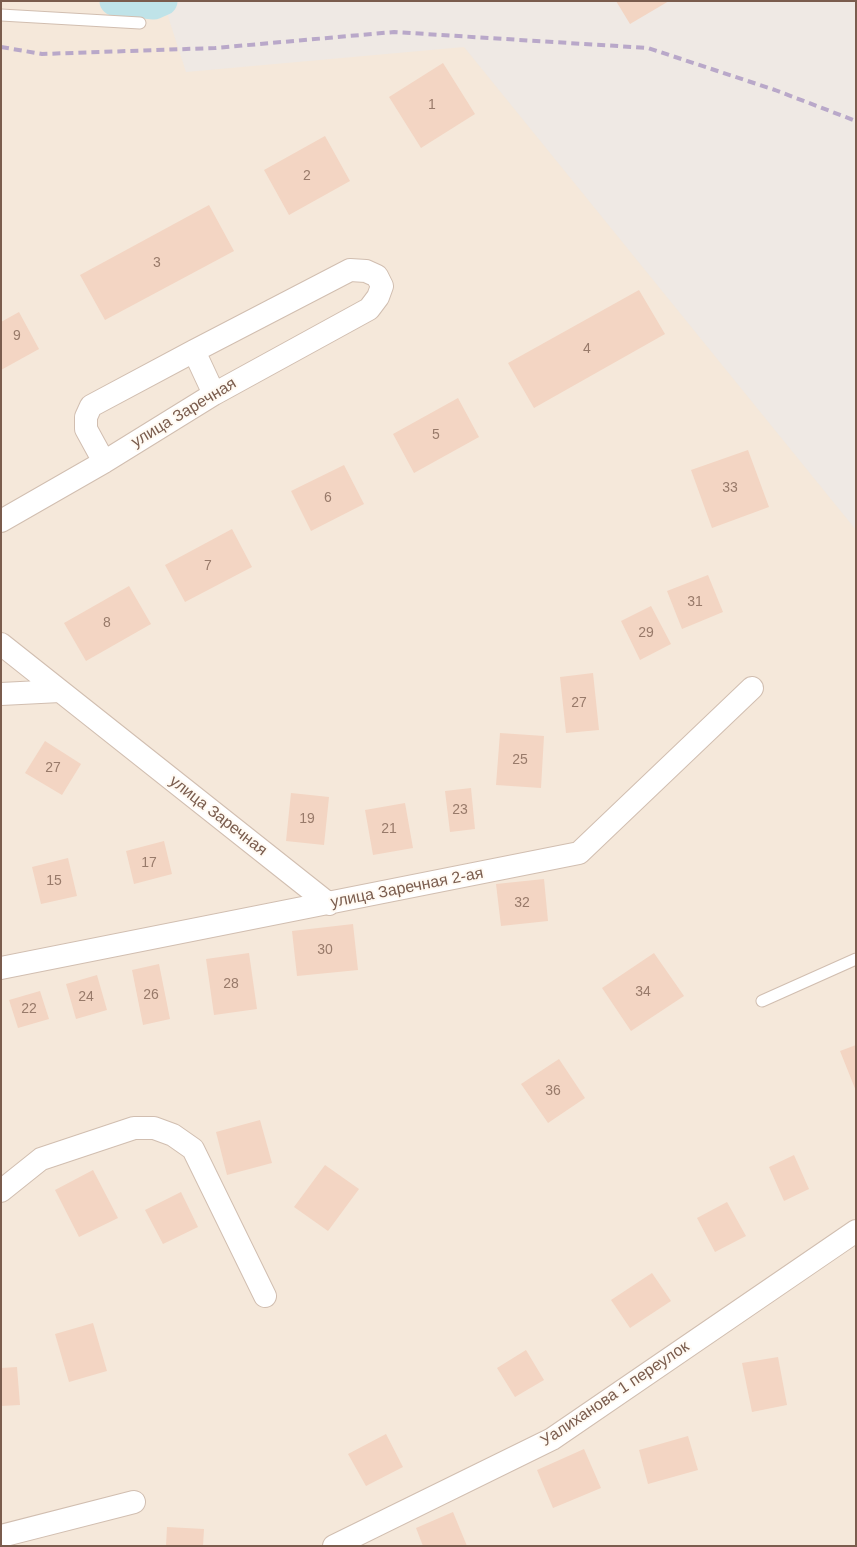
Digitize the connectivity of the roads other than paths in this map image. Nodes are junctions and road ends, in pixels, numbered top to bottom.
1 (1, 16) edge
2 (140, 23) dead end
3 (194, 351) junction
4 (214, 394) junction
5 (104, 462) junction
6 (1, 521) edge
7 (1, 644) edge
8 (752, 688) dead end
9 (60, 691) junction
10 (1, 694) edge
11 (329, 904) junction
12 (856, 958) edge
13 (1, 968) edge
14 (762, 1001) dead end
15 (1, 1191) edge
16 (856, 1231) edge
17 (265, 1296) dead end
18 (134, 1502) dead end
19 (1, 1536) edge
20 (334, 1546) edge

1 - 2 lane
3 - 4 street
3 - 4 street, улица Заречная
3 - 5 street
4 - 5 street, улица Заречная
5 - 6 street, улица Заречная
7 - 9 street, улица Заречная
8 - 11 street, улица Заречная 2-ая
9 - 10 street
9 - 11 street, улица Заречная
11 - 13 street, улица Заречная 2-ая
12 - 14 lane
15 - 17 street
16 - 20 street, Уалиханова 1 переулок
18 - 19 street

